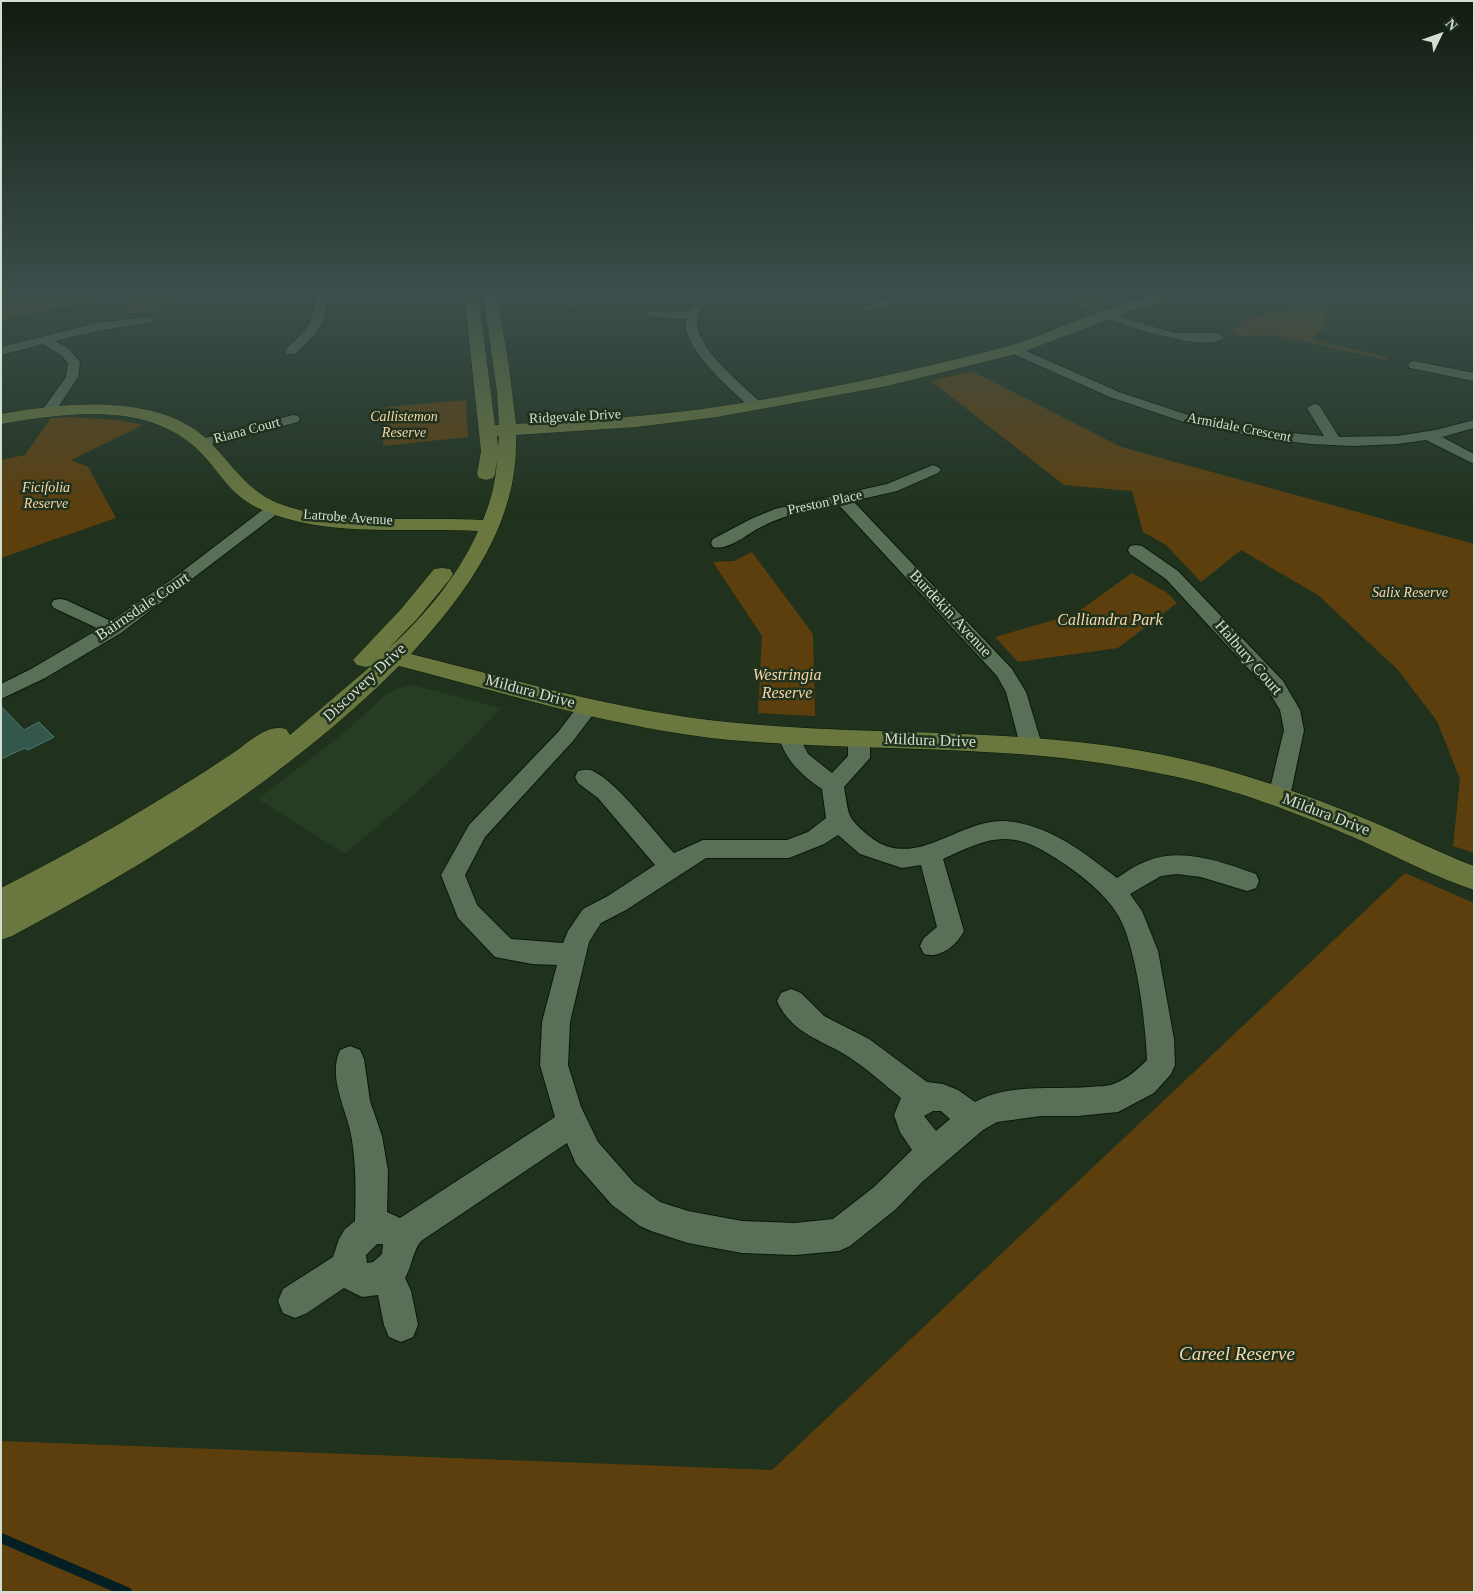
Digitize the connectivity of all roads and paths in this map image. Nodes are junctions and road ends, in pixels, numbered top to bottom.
1 (73, 367) edge
2 (486, 367) edge
3 (494, 367) edge
4 (720, 367) edge
5 (943, 367) edge
6 (1055, 367) edge
7 (1425, 367) edge
8 (1474, 378) edge
9 (751, 401) junction
10 (1314, 408) dead end
11 (48, 412) junction
12 (1, 418) edge
13 (293, 419) dead end
14 (1474, 424) edge
15 (497, 426) junction
16 (591, 426) junction
17 (1429, 436) junction
18 (1334, 440) junction
19 (202, 443) junction
20 (507, 454) junction
21 (1474, 460) edge
22 (933, 470) dead end
23 (843, 500) junction
24 (275, 508) junction
25 (481, 525) junction
26 (720, 543) dead end
27 (1136, 550) dead end
28 (60, 604) dead end
29 (114, 628) junction
30 (384, 654) junction
31 (1, 692) edge
32 (588, 707) junction
33 (789, 735) junction
34 (859, 738) junction
35 (1031, 744) junction
36 (586, 777) dead end
37 (833, 785) junction
38 (1279, 797) junction
39 (838, 820) junction
40 (930, 854) junction
41 (672, 868) junction
42 (1474, 878) edge
43 (1247, 881) dead end
44 (1114, 892) junction
45 (1, 902) edge
46 (1, 927) edge
47 (933, 946) dead end
48 (574, 955) junction
49 (791, 1001) dead end
50 (350, 1059) dead end
51 (929, 1098) junction
52 (972, 1120) junction
53 (572, 1122) junction
54 (934, 1152) junction
55 (385, 1235) junction
56 (350, 1266) junction
57 (384, 1275) junction
58 (296, 1300) dead end
59 (401, 1325) dead end

1 - 11 street
2 - 15 street, Discovery Drive
3 - 15 street, Discovery Drive
4 - 9 street
5 - 9 street, Ridgevale Drive
6 - 18 street, Armidale Crescent
7 - 8 street
9 - 15 street, Ridgevale Drive
9 - 16 street, Ridgevale Drive
10 - 18 street
11 - 12 street, Latrobe Avenue
11 - 19 street, Latrobe Avenue
13 - 19 street, Riana Court
14 - 17 street, Armidale Crescent
15 - 16 street, Ridgevale Drive
15 - 20 street, Discovery Drive
15 - 25 street, Discovery Drive
16 - 20 street
17 - 18 street, Armidale Crescent
17 - 21 street
19 - 24 street, Latrobe Avenue
20 - 25 street, Discovery Drive
22 - 23 street, Preston Place
23 - 26 street, Preston Place
23 - 35 street, Burdekin Avenue
24 - 25 street, Latrobe Avenue
24 - 29 street, Bairnsdale Court
25 - 30 street, Discovery Drive
27 - 38 street, Halbury Court
28 - 29 street
29 - 31 street, Bairnsdale Court
30 - 32 street, Mildura Drive
30 - 45 street, Discovery Drive
30 - 46 street, Discovery Drive
32 - 33 street, Mildura Drive
32 - 48 street
33 - 34 street, Mildura Drive
33 - 37 street
34 - 35 street, Mildura Drive
34 - 37 street
35 - 38 street, Mildura Drive
36 - 41 street
37 - 39 street
38 - 42 street, Mildura Drive
39 - 40 street
39 - 41 street
40 - 44 street
40 - 47 street
41 - 48 street
43 - 44 street
44 - 52 street
48 - 53 street
49 - 51 street
50 - 55 street
51 - 52 street
51 - 54 street
52 - 54 street
53 - 54 street
53 - 55 street
55 - 56 street
55 - 57 street
56 - 57 street
56 - 58 street
57 - 59 street

